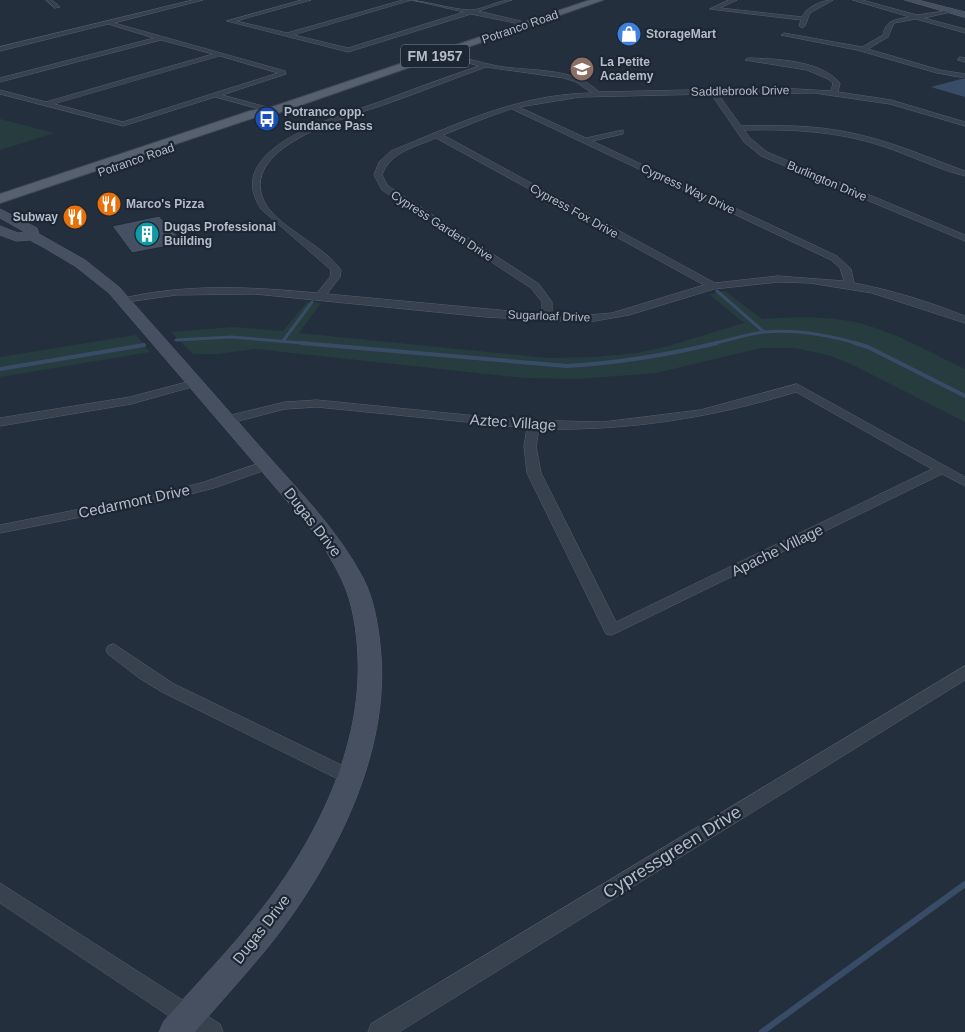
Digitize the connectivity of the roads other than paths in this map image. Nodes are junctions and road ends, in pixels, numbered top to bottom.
1 (49, 0) edge
2 (200, 0) edge
3 (308, 0) edge
4 (409, 0) edge
5 (414, 0) edge
6 (509, 0) edge
7 (599, 0) edge
8 (734, 0) edge
9 (830, 0) edge
10 (856, 0) edge
11 (909, 0) edge
12 (920, 0) edge
13 (163, 2) dead end
14 (176, 6) junction
15 (57, 7) dead end
16 (713, 9) joint
17 (950, 10) junction
18 (964, 11) edge
19 (471, 12) junction
20 (917, 17) junction
21 (805, 19) junction
22 (107, 23) junction
23 (530, 24) junction
24 (965, 30) edge
25 (286, 35) junction
26 (161, 38) junction
27 (0, 49) edge
28 (863, 49) junction
29 (221, 54) junction
30 (441, 54) junction
31 (748, 60) dead end
32 (487, 65) junction
33 (965, 76) edge
34 (0, 80) edge
35 (0, 92) edge
36 (714, 92) junction
37 (834, 93) junction
38 (597, 94) junction
39 (215, 95) junction
40 (44, 104) junction
41 (511, 106) junction
42 (271, 111) junction
43 (965, 124) edge
44 (738, 128) junction
45 (620, 132) dead end
46 (436, 135) junction
47 (584, 141) junction
48 (965, 174) edge
49 (0, 199) edge
50 (0, 207) edge
51 (0, 213) edge
52 (0, 230) edge
53 (32, 236) junction
54 (965, 238) edge
55 (849, 285) junction
56 (712, 286) junction
57 (320, 297) junction
58 (124, 301) junction
59 (547, 318) junction
60 (965, 320) edge
61 (195, 383) junction
62 (227, 420) junction
63 (0, 422) edge
64 (534, 425) junction
65 (266, 465) junction
66 (942, 469) junction
67 (965, 482) edge
68 (0, 529) edge
69 (114, 650) dead end
70 (965, 672) edge
71 (352, 778) junction
72 (0, 892) edge
73 (181, 1024) edge
74 (212, 1032) edge
75 (379, 1032) edge

1 - 15 street
2 - 14 street
3 - 25 street
4 - 25 street
5 - 19 street
6 - 19 street
7 - 23 main road, Potranco Road / FM 1957
8 - 16 street
9 - 21 street
10 - 20 street
11 - 17 street
12 - 17 street
13 - 14 street
14 - 22 street
16 - 21 street
17 - 18 street
17 - 20 street
19 - 23 street
19 - 25 street
20 - 24 street
20 - 28 street
21 - 28 street
22 - 26 street
22 - 27 street
23 - 30 main road, Potranco Road / FM 1957
26 - 29 street
26 - 34 street
28 - 33 street
29 - 39 street
29 - 40 street
30 - 32 street
30 - 42 main road, Potranco Road / FM 1957
31 - 37 street
32 - 38 street
32 - 57 street
35 - 40 street
36 - 37 street, Saddlebrook Drive
36 - 38 street, Saddlebrook Drive
36 - 44 street, Burlington Drive
37 - 43 street, Saddlebrook Drive
38 - 41 street, Saddlebrook Drive
39 - 40 street
39 - 42 street
41 - 46 street, Cypress Garden Drive
41 - 47 street, Cypress Way Drive
42 - 49 main road, Potranco Road / FM 1957
42 - 50 main road, Potranco Road / FM 1957
44 - 48 street
44 - 54 street, Burlington Drive
45 - 47 street
46 - 56 street, Cypress Fox Drive
46 - 59 street, Cypress Garden Drive
47 - 55 street, Cypress Way Drive
51 - 53 street, Dugas Drive
52 - 53 street, Dugas Drive
53 - 58 street, Dugas Drive
55 - 56 street, Sugarloaf Drive
55 - 60 street, Sugarloaf Drive
56 - 59 street, Sugarloaf Drive
57 - 58 street, Sugarloaf Drive
57 - 59 street, Sugarloaf Drive
58 - 61 street, Dugas Drive
61 - 62 street, Dugas Drive
61 - 63 street
62 - 64 street, Aztec Village
62 - 65 street, Dugas Drive
64 - 66 street, Aztec Village
64 - 66 street, Apache Village
65 - 68 street, Cedarmont Drive
65 - 71 street, Dugas Drive
66 - 67 street
69 - 71 street
70 - 75 street, Cypressgreen Drive
71 - 73 street, Dugas Drive
72 - 73 street
73 - 74 street

